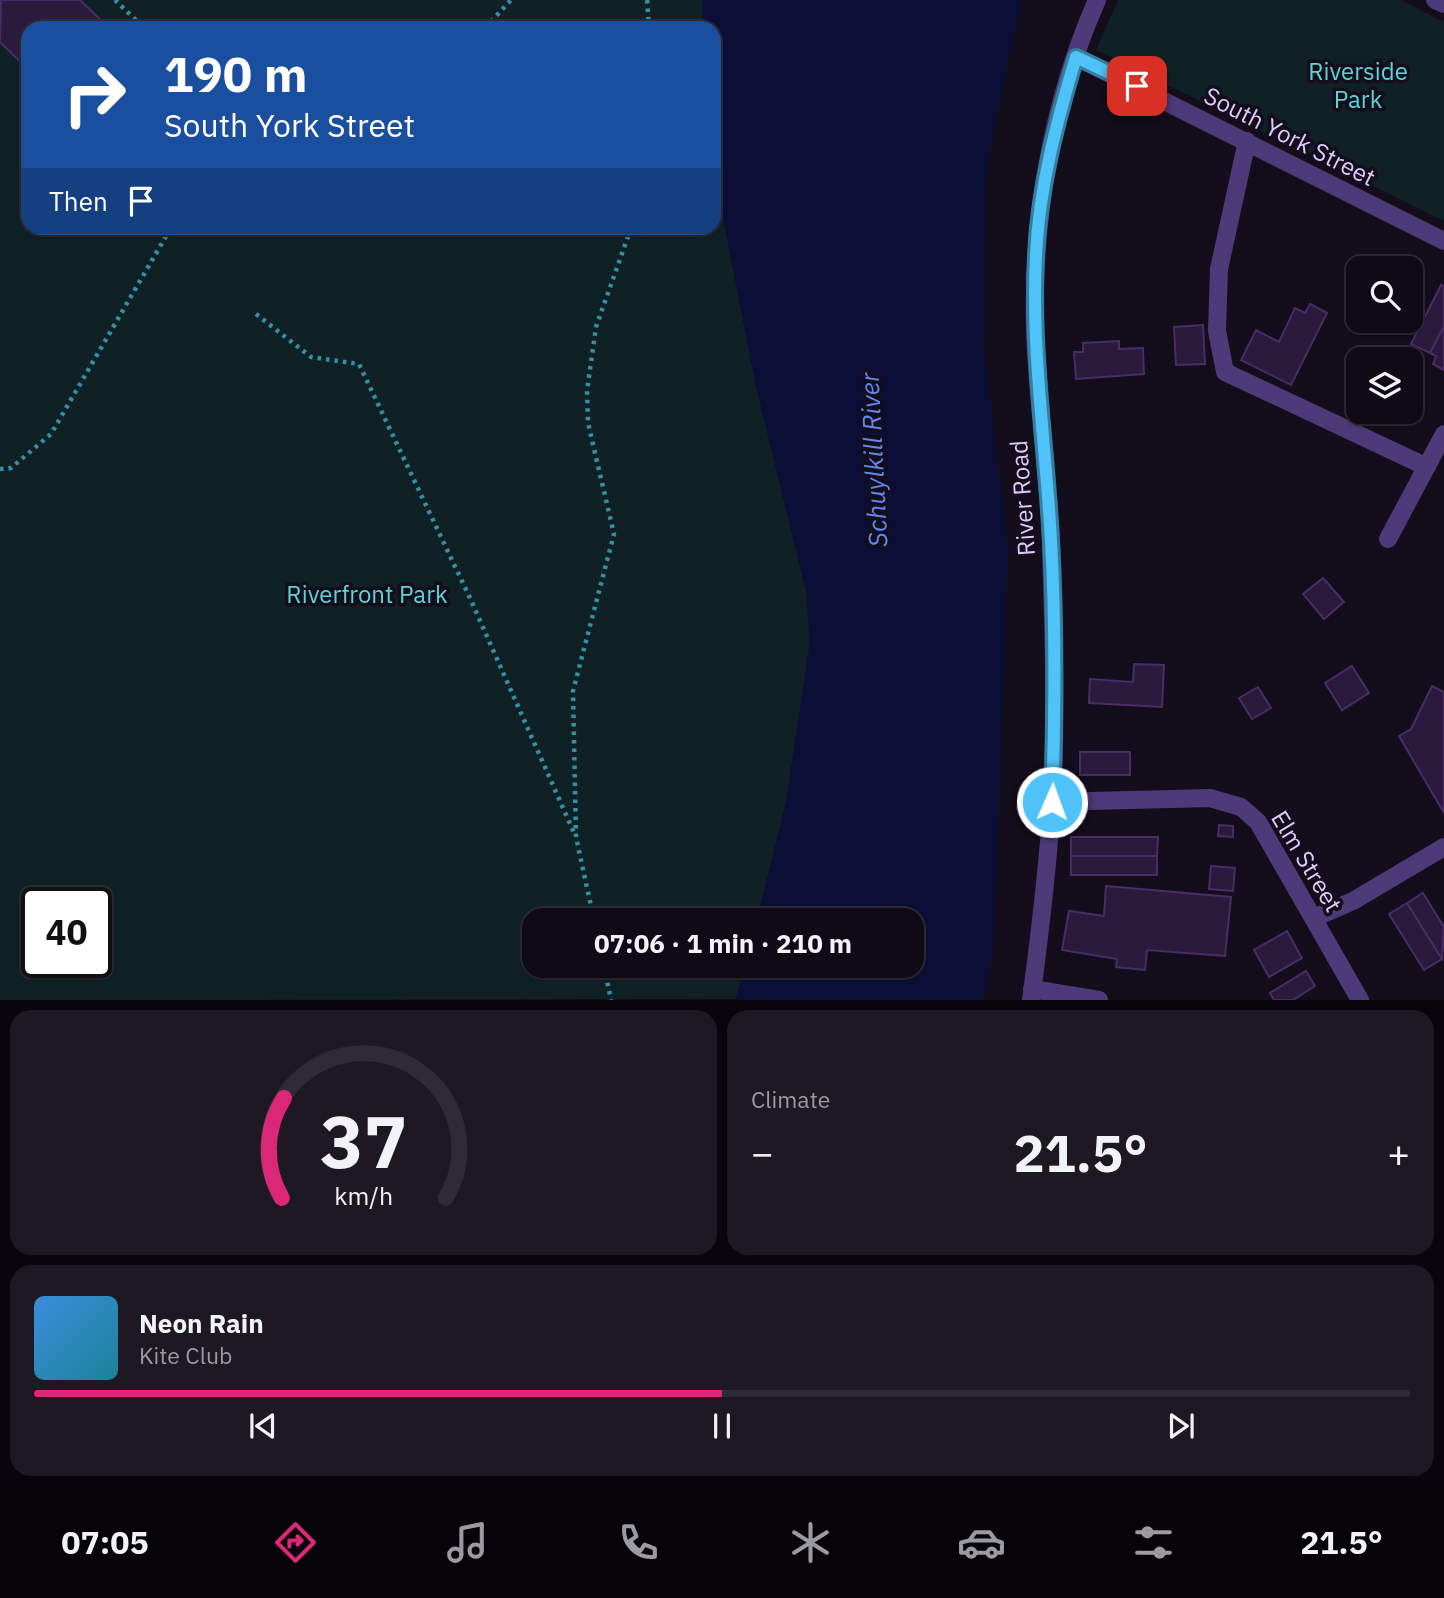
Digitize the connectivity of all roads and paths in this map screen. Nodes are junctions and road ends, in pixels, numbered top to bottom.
1 (115, 0) edge
2 (511, 0) edge
3 (647, 0) edge
4 (1097, 0) edge
5 (1435, 0) edge
6 (1444, 4) edge
7 (137, 21) edge
8 (492, 21) edge
9 (648, 21) edge
10 (1076, 57) junction
11 (1247, 141) junction
12 (167, 235) edge
13 (629, 235) edge
14 (1444, 241) edge
15 (256, 314) dead end
16 (1444, 434) edge
17 (1427, 467) junction
18 (0, 469) edge
19 (1388, 539) dead end
20 (1052, 802) junction
21 (576, 837) junction
22 (1444, 847) edge
23 (591, 908) edge
24 (1314, 919) junction
25 (607, 978) edge
26 (1032, 994) edge
27 (611, 999) edge
28 (1098, 999) edge
29 (1360, 999) edge

1 - 7 path
2 - 8 path
3 - 9 path
4 - 10 street, River Road
5 - 6 street
10 - 11 street, South York Street
10 - 20 street, River Road
11 - 14 street, South York Street
11 - 17 street
12 - 18 path
13 - 21 path
15 - 21 path
16 - 17 street
17 - 19 street
20 - 24 street, Elm Street
20 - 26 street, River Road
21 - 23 path
22 - 24 street
24 - 29 street, Elm Street
25 - 27 path
26 - 28 street

